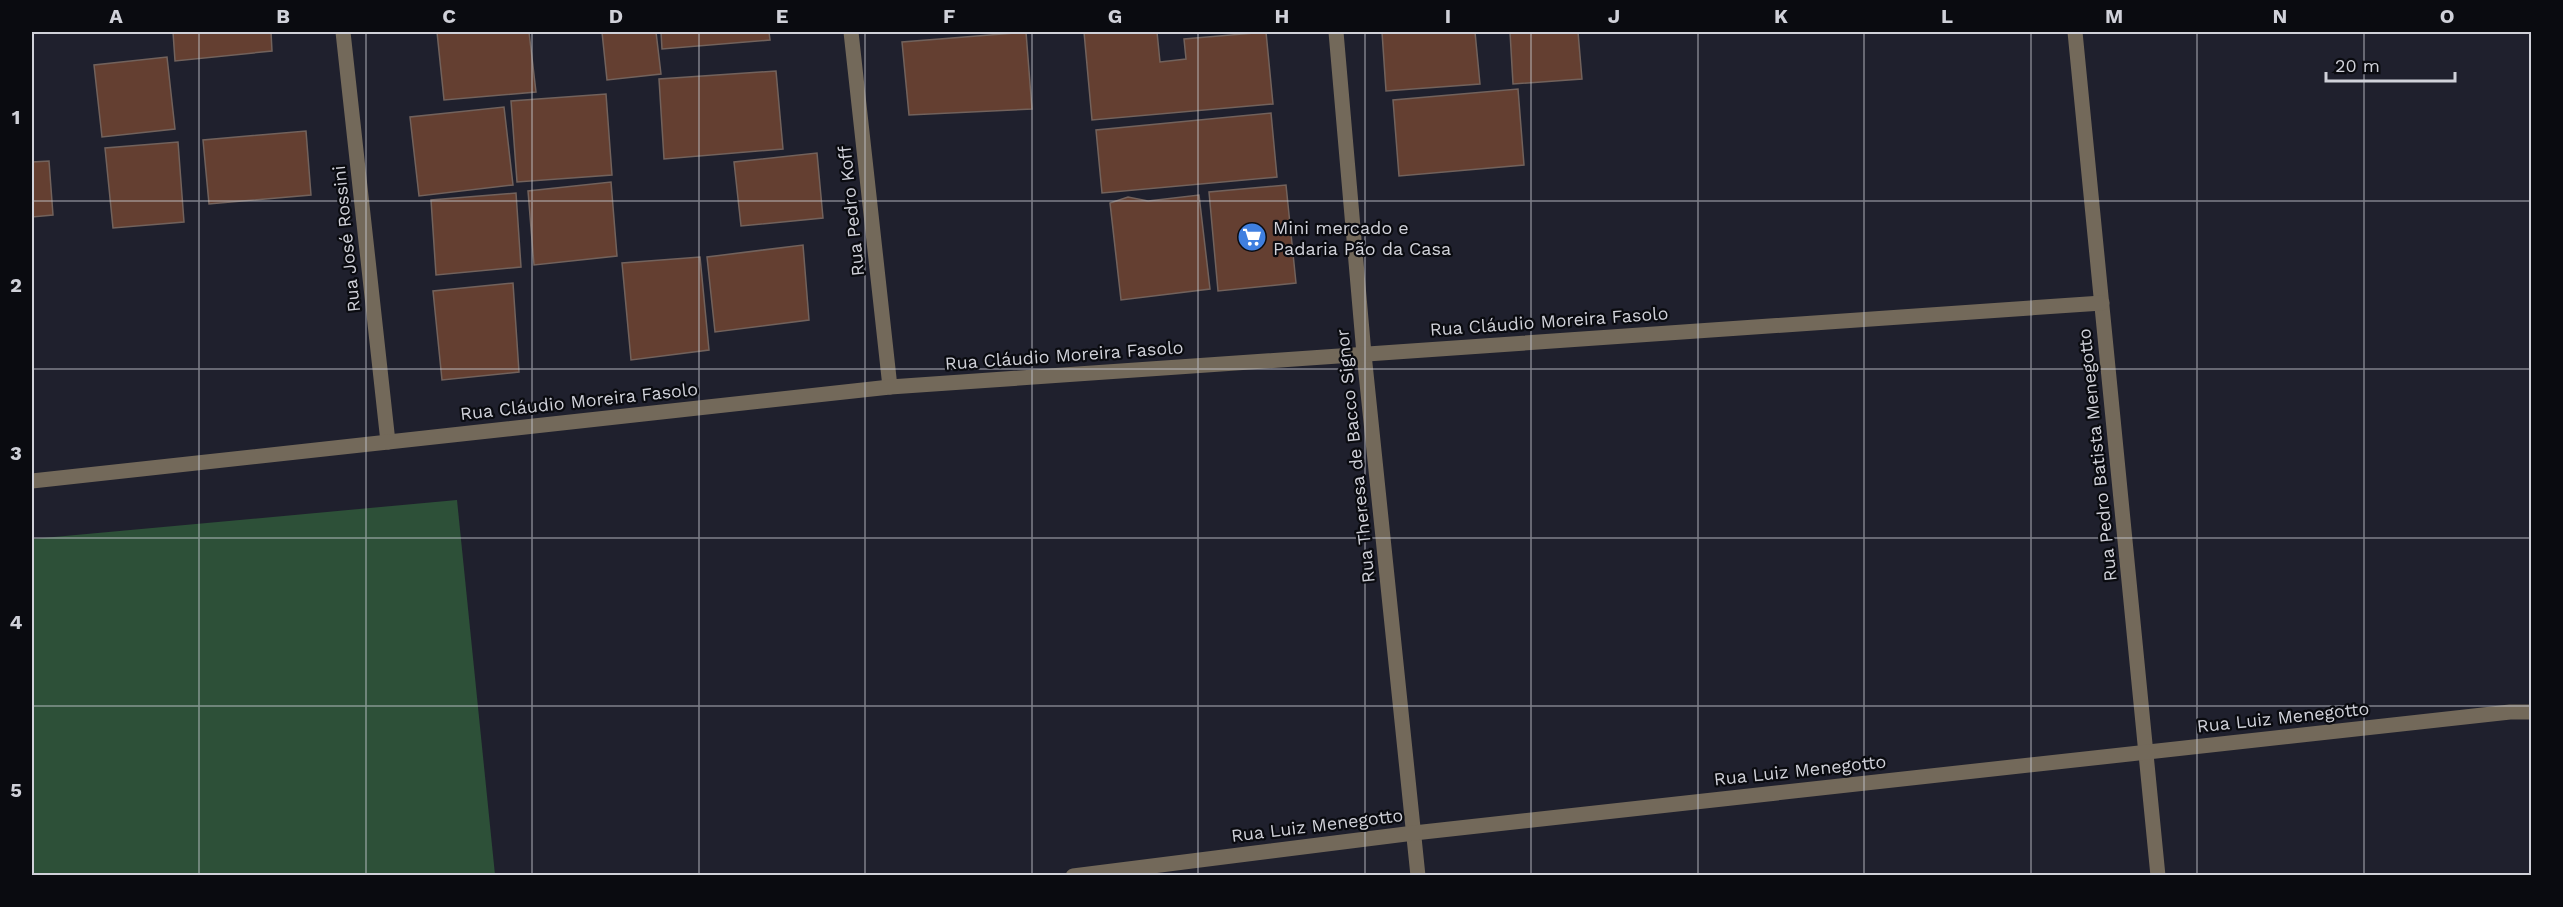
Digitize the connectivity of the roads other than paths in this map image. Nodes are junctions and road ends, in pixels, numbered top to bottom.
1 (343, 32) edge
2 (852, 32) edge
3 (1336, 32) edge
4 (2075, 32) edge
5 (2102, 303) junction
6 (1364, 354) junction
7 (890, 387) junction
8 (388, 442) junction
9 (32, 481) edge
10 (2532, 712) edge
11 (2146, 752) junction
12 (1414, 833) junction
13 (1073, 876) edge
14 (1418, 876) edge
15 (2158, 876) edge

1 - 8 street, Rua José Rossini
2 - 7 street, Rua Pedro Koff
3 - 6 street, Rua Theresa de Bacco Signor
4 - 5 street, Rua Pedro Batista Menegotto
5 - 6 street, Rua Cláudio Moreira Fasolo
5 - 11 street, Rua Pedro Batista Menegotto
6 - 7 street, Rua Cláudio Moreira Fasolo
6 - 12 street, Rua Theresa de Bacco Signor
7 - 8 street, Rua Cláudio Moreira Fasolo
8 - 9 street, Rua Cláudio Moreira Fasolo
10 - 11 street, Rua Luiz Menegotto
11 - 12 street, Rua Luiz Menegotto
11 - 15 street, Rua Pedro Batista Menegotto
12 - 13 street, Rua Luiz Menegotto
12 - 14 street, Rua Theresa de Bacco Signor

